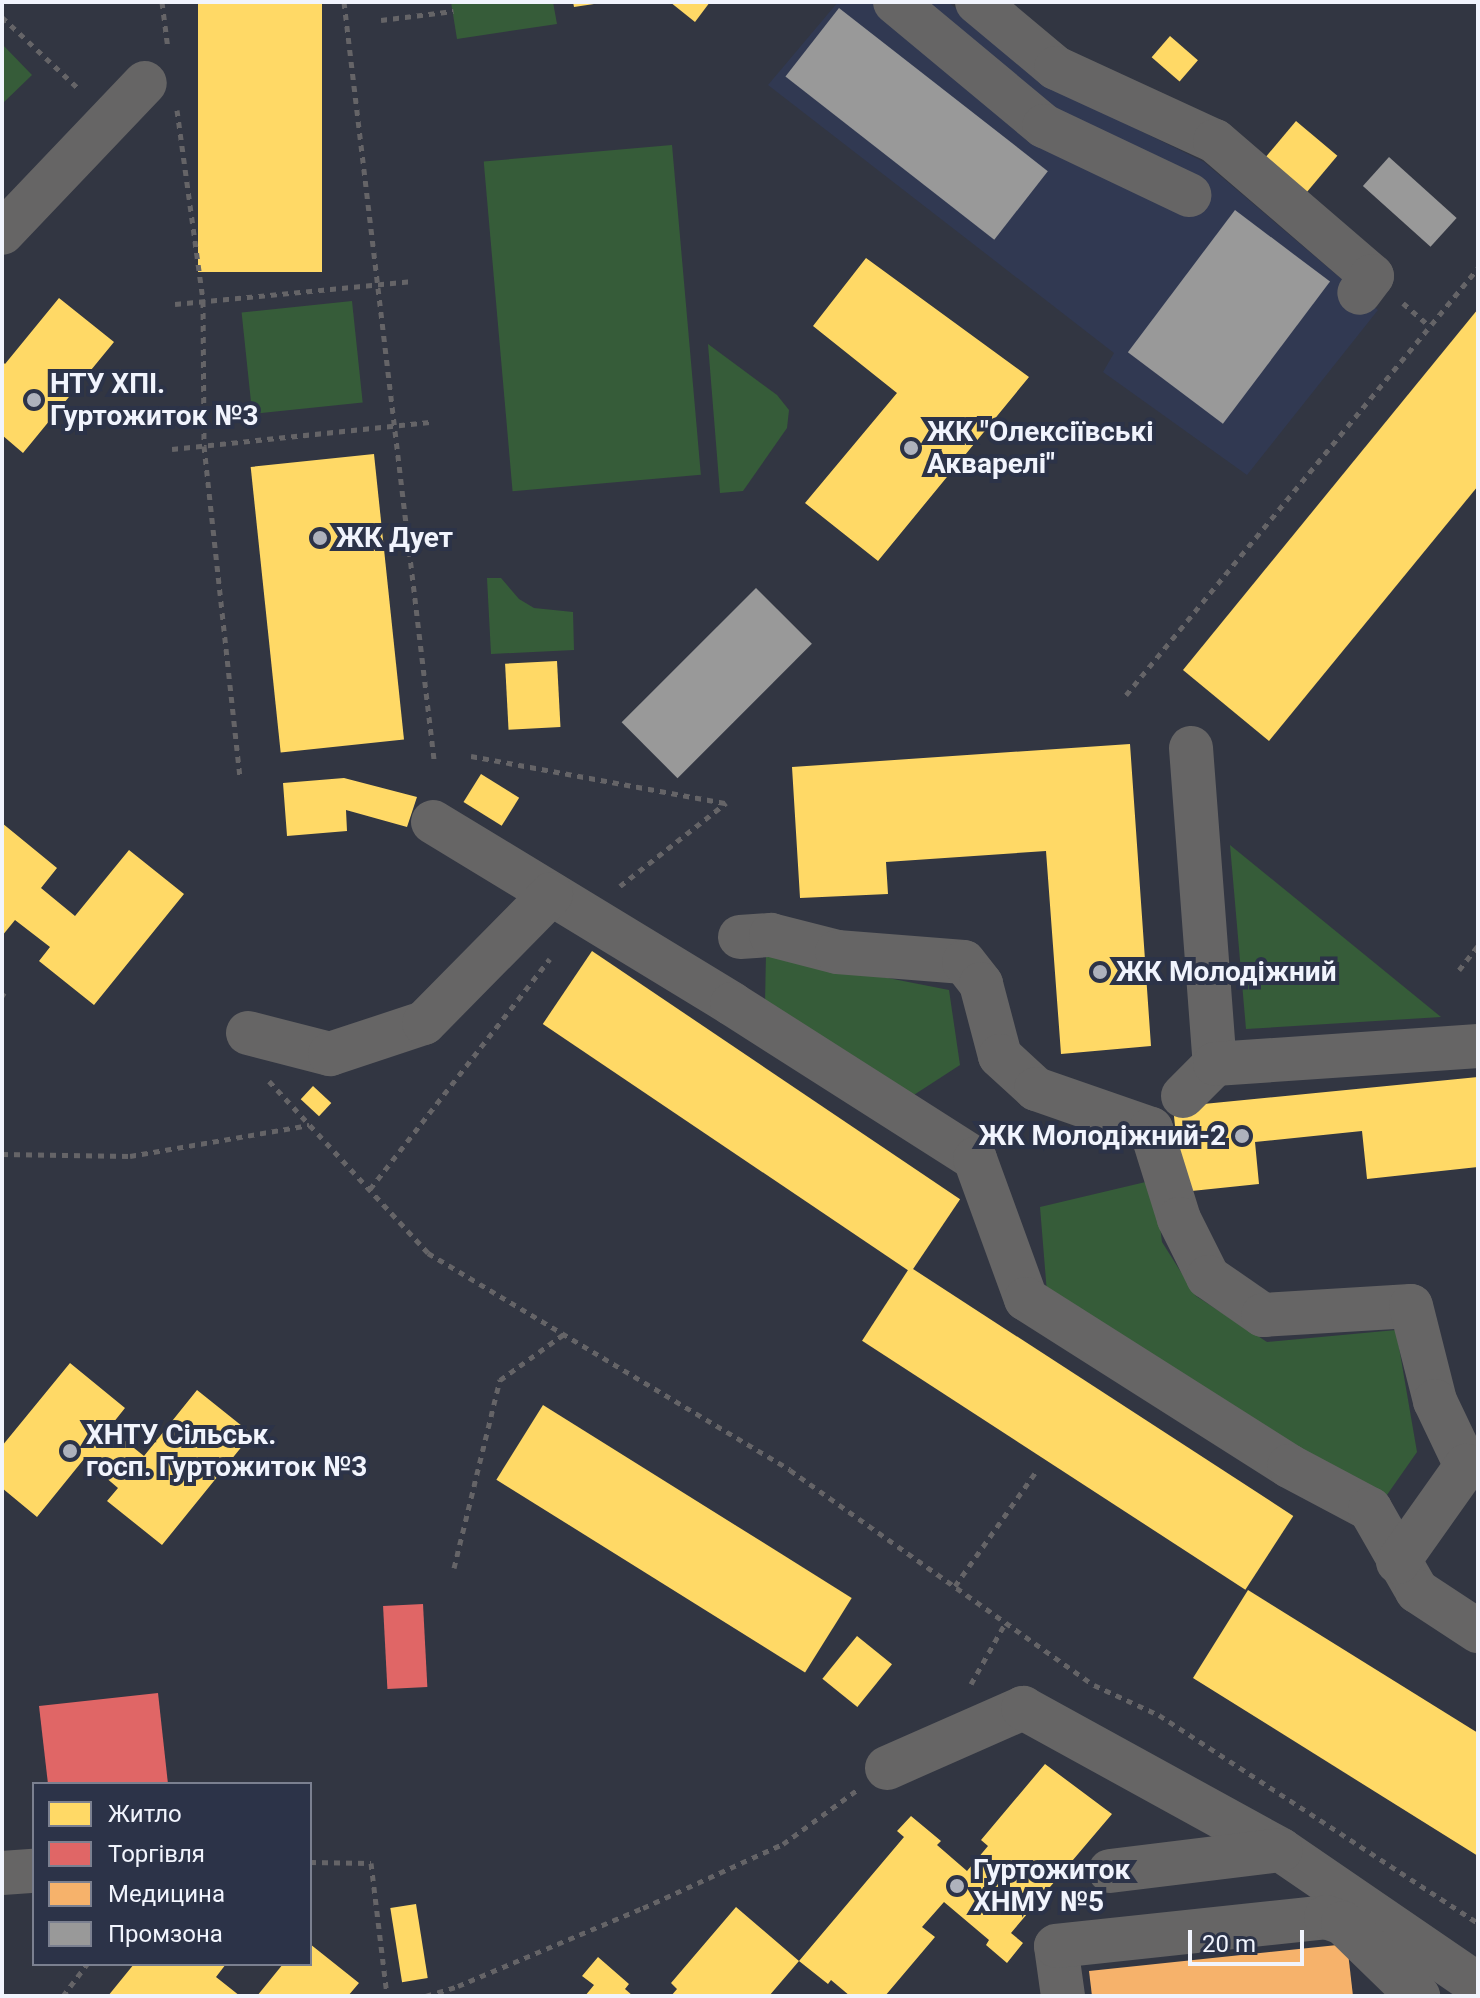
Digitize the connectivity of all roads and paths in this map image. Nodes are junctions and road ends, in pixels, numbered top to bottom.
1 (162, 2) edge
2 (344, 2) edge
3 (895, 2) edge
4 (977, 2) edge
5 (453, 11) dead end
6 (2, 17) edge
7 (381, 20) dead end
8 (163, 82) junction
9 (110, 119) junction
10 (1189, 195) dead end
11 (2, 233) edge
12 (1478, 268) edge
13 (413, 281) dead end
14 (378, 284) junction
15 (1359, 293) dead end
16 (203, 301) junction
17 (175, 304) dead end
18 (430, 422) dead end
19 (395, 425) junction
20 (204, 446) junction
21 (172, 449) dead end
22 (1126, 695) dead end
23 (1191, 748) dead end
24 (471, 756) dead end
25 (434, 759) dead end
26 (240, 775) dead end
27 (433, 822) dead end
28 (568, 904) junction
29 (740, 937) dead end
30 (1478, 946) edge
31 (1459, 970) dead end
32 (248, 1033) dead end
33 (1478, 1046) edge
34 (1215, 1064) junction
35 (268, 1080) dead end
36 (1163, 1117) junction
37 (310, 1125) junction
38 (2, 1154) edge
39 (370, 1189) junction
40 (564, 1334) junction
41 (1472, 1467) edge
42 (1037, 1470) dead end
43 (1398, 1562) junction
44 (454, 1568) dead end
45 (955, 1586) junction
46 (1006, 1622) junction
47 (1478, 1631) edge
48 (964, 1695) dead end
49 (887, 1768) joint
50 (1281, 1850) junction
51 (312, 1862) edge
52 (32, 1871) edge
53 (1110, 1871) dead end
54 (2, 1873) edge
55 (1478, 1923) edge
56 (86, 1966) edge
57 (1478, 1985) edge
58 (63, 1996) edge
59 (387, 1996) edge
60 (426, 1996) edge
61 (1063, 1996) edge
62 (1418, 1996) edge

1 - 8 path
2 - 14 path
3 - 10 lane
4 - 15 lane
5 - 7 path
6 - 9 path
8 - 9 lane
8 - 16 path
9 - 11 lane
12 - 22 path
13 - 14 path
14 - 16 path
14 - 19 path
16 - 17 path
16 - 20 path
18 - 19 path
19 - 20 path
19 - 25 path
20 - 21 path
20 - 26 path
23 - 34 lane
24 - 28 path
27 - 28 lane
28 - 32 lane
28 - 39 path
28 - 43 lane
29 - 36 lane
30 - 31 path
33 - 34 lane
34 - 36 lane
35 - 37 path
36 - 41 lane
37 - 38 path
37 - 39 path
39 - 40 path
40 - 44 path
40 - 45 path
41 - 43 lane
42 - 45 path
43 - 47 lane
45 - 46 path
46 - 48 path
46 - 55 path
49 - 50 lane
49 - 60 path
50 - 53 lane
50 - 57 lane
51 - 59 path
52 - 54 lane
56 - 58 path
61 - 62 lane

